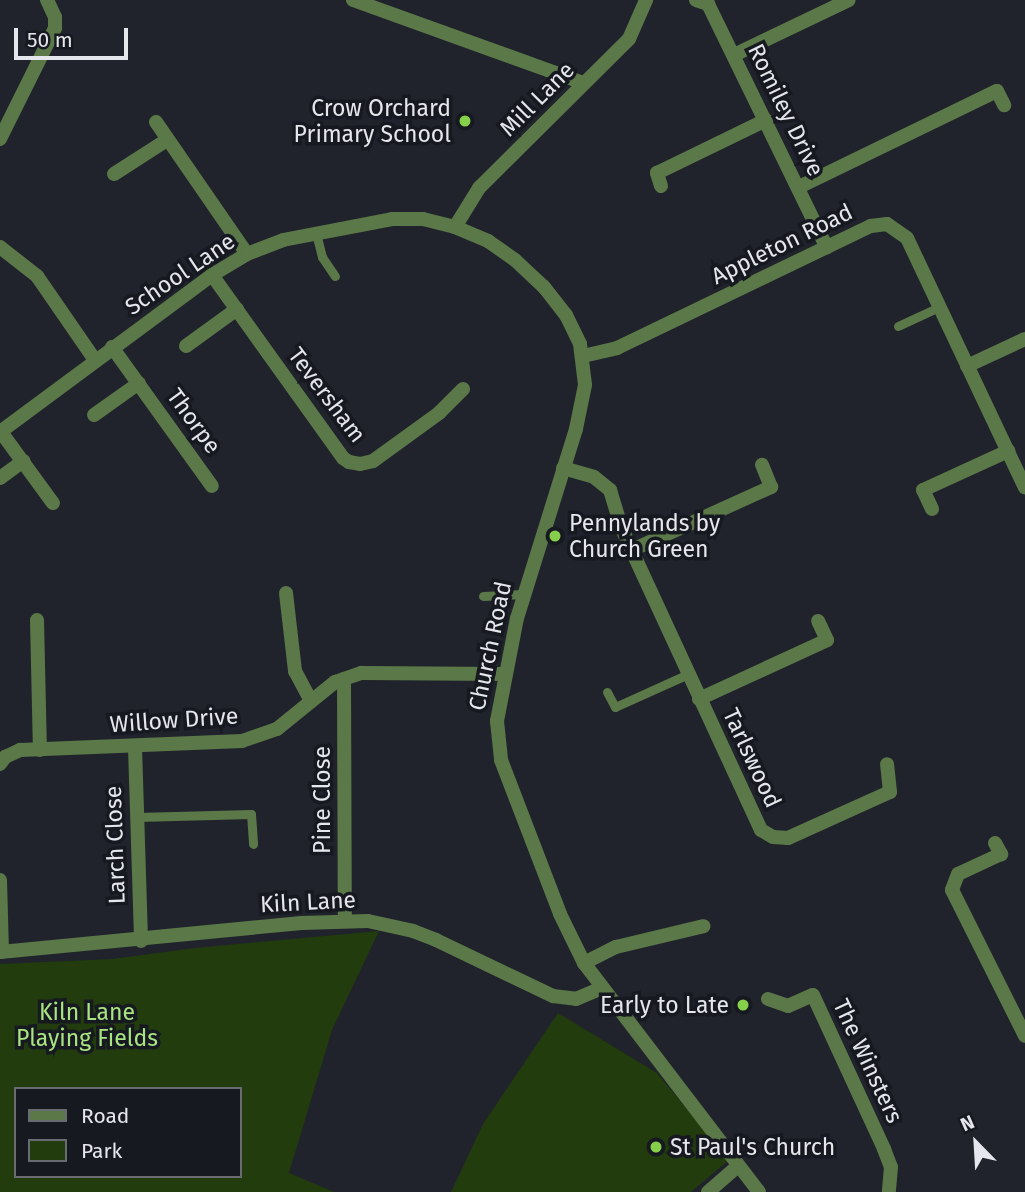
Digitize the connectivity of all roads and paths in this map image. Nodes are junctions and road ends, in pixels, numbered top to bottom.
1 (47, 0) edge
2 (353, 0) edge
3 (646, 0) edge
4 (696, 0) edge
5 (849, 0) edge
6 (734, 55) junction
7 (584, 83) junction
8 (1004, 105) dead end
9 (766, 120) junction
10 (156, 122) dead end
11 (0, 139) edge
12 (167, 140) junction
13 (114, 174) dead end
14 (661, 186) dead end
15 (799, 187) junction
16 (455, 227) junction
17 (316, 233) junction
18 (0, 247) edge
19 (827, 248) junction
20 (247, 254) junction
21 (212, 275) junction
22 (335, 276) dead end
23 (941, 306) junction
24 (237, 309) junction
25 (898, 326) dead end
26 (1025, 339) edge
27 (186, 346) dead end
28 (112, 347) junction
29 (583, 356) junction
30 (96, 360) junction
31 (967, 366) junction
32 (139, 383) junction
33 (463, 389) dead end
34 (94, 415) dead end
35 (0, 432) edge
36 (1008, 451) junction
37 (23, 461) junction
38 (762, 465) dead end
39 (563, 468) junction
40 (0, 478) edge
41 (212, 486) dead end
42 (1025, 488) edge
43 (53, 503) dead end
44 (932, 509) dead end
45 (632, 550) junction
46 (286, 593) dead end
47 (523, 594) junction
48 (483, 596) dead end
49 (37, 620) dead end
50 (818, 621) dead end
51 (504, 674) junction
52 (688, 674) junction
53 (344, 679) junction
54 (607, 692) dead end
55 (699, 699) junction
56 (311, 701) junction
57 (135, 747) junction
58 (40, 750) junction
59 (0, 764) edge
60 (887, 764) dead end
61 (137, 817) junction
62 (995, 843) dead end
63 (253, 844) dead end
64 (0, 880) edge
65 (345, 921) junction
66 (704, 926) dead end
67 (141, 941) junction
68 (1, 952) edge
69 (584, 963) junction
70 (602, 988) junction
71 (768, 999) dead end
72 (1024, 1033) edge
73 (738, 1166) junction
74 (708, 1192) edge
75 (759, 1192) edge
76 (889, 1192) edge

1 - 11 street
2 - 7 street
3 - 7 street, Mill Lane
4 - 6 street, Romiley Drive
5 - 6 street
6 - 9 street, Romiley Drive
7 - 16 street, Mill Lane
8 - 15 street
9 - 14 street
9 - 15 street, Romiley Drive
10 - 12 street
12 - 13 street
12 - 20 street
15 - 19 street, Romiley Drive
16 - 17 street, School Lane
16 - 29 street, Church Road
17 - 20 street, School Lane
17 - 22 lane
18 - 30 street
19 - 23 street, Appleton Road
19 - 29 street, Appleton Road
20 - 21 street, School Lane
21 - 24 street, Teversham
21 - 28 street, School Lane
23 - 25 lane
23 - 31 street, Appleton Road
24 - 27 street
24 - 33 street, Teversham
26 - 31 street
28 - 30 street, School Lane
28 - 32 street, Thorpe
29 - 39 street, Church Road
30 - 35 street, School Lane
31 - 36 street, Appleton Road
32 - 34 street, Thorpe
32 - 41 street, Thorpe
35 - 37 street
36 - 42 street, Appleton Road
36 - 44 street
37 - 40 street
37 - 43 street
38 - 45 street
39 - 45 street, Tarlswood
39 - 47 street, Church Road
45 - 52 street, Tarlswood
46 - 56 street
47 - 48 lane
47 - 51 street, Church Road
49 - 58 street
50 - 55 street
51 - 53 street, Willow Drive
51 - 69 street, Church Road
52 - 54 lane
52 - 55 street, Tarlswood
53 - 56 street, Willow Drive
53 - 65 street, Pine Close
55 - 60 street, Tarlswood
56 - 57 street, Willow Drive
57 - 58 street, Willow Drive
57 - 61 street, Larch Close
58 - 59 street, Willow Drive
61 - 63 lane
61 - 67 street, Larch Close
62 - 72 street
64 - 68 street
65 - 67 street, Kiln Lane
65 - 70 street, Kiln Lane
66 - 69 street
67 - 68 street, Kiln Lane
69 - 70 street, Church Road
70 - 73 street, Church Road
71 - 76 street, The Winsters
73 - 74 street
73 - 75 street, Church Road

